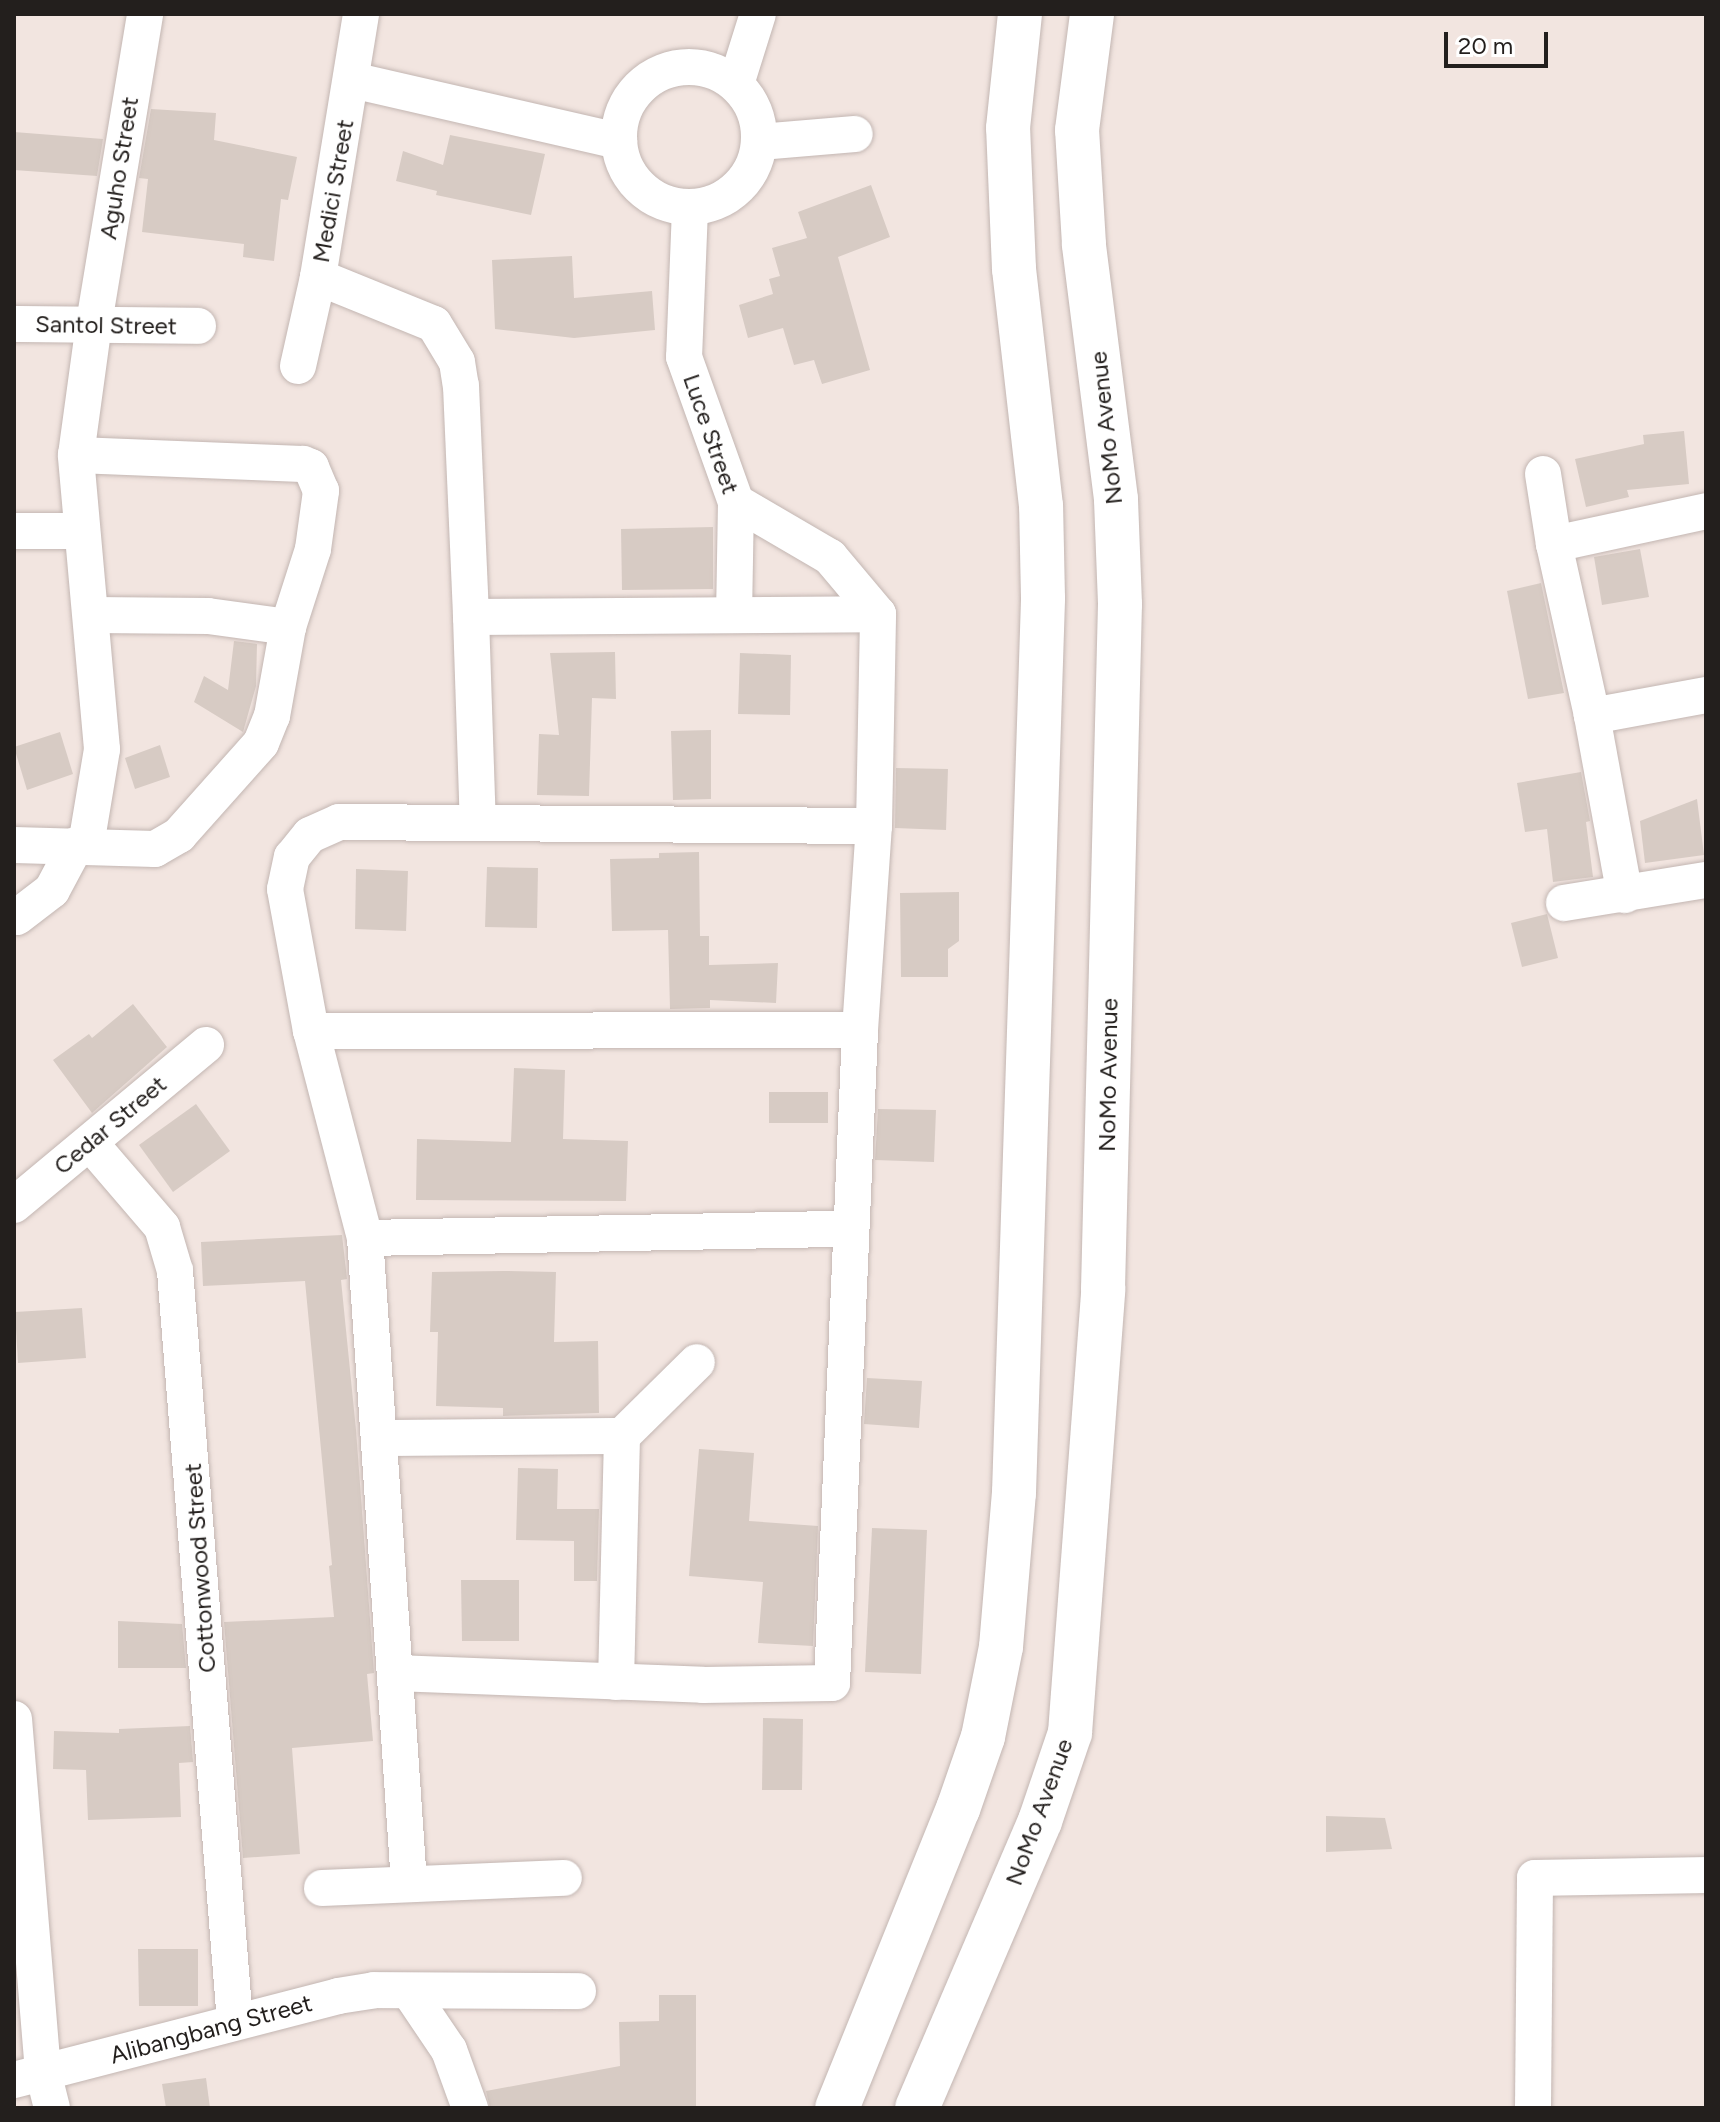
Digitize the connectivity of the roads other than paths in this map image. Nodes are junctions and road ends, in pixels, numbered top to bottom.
1 (145, 14) edge
2 (361, 14) edge
3 (758, 14) edge
4 (1020, 14) edge
5 (1092, 14) edge
6 (352, 80) junction
7 (736, 84) junction
8 (1008, 128) junction
9 (1077, 130) junction
10 (855, 134) dead end
11 (619, 141) junction
12 (760, 142) junction
13 (690, 209) junction
14 (318, 277) junction
15 (94, 323) junction
16 (14, 324) edge
17 (198, 326) dead end
18 (298, 366) dead end
19 (76, 455) junction
20 (1543, 474) dead end
21 (736, 502) junction
22 (1706, 511) edge
23 (14, 531) edge
24 (82, 531) junction
25 (1554, 544) junction
26 (734, 613) junction
27 (878, 614) junction
28 (92, 615) junction
29 (471, 617) junction
30 (288, 627) junction
31 (1706, 695) edge
32 (1592, 716) junction
33 (478, 823) junction
34 (874, 826) junction
35 (14, 845) edge
36 (81, 845) junction
37 (1706, 880) edge
38 (1625, 895) junction
39 (1564, 903) dead end
40 (17, 917) dead end
41 (860, 1030) junction
42 (311, 1031) junction
43 (206, 1045) dead end
44 (90, 1143) junction
45 (14, 1205) edge
46 (851, 1229) junction
47 (365, 1238) junction
48 (697, 1362) dead end
49 (622, 1436) junction
50 (379, 1438) junction
51 (395, 1673) junction
52 (616, 1682) junction
53 (14, 1719) edge
54 (1706, 1875) edge
55 (564, 1878) dead end
56 (409, 1883) junction
57 (322, 1888) dead end
58 (409, 1991) junction
59 (578, 1991) dead end
60 (235, 2022) junction
61 (29, 2076) edge
62 (52, 2108) edge
63 (470, 2108) edge
64 (837, 2108) edge
65 (917, 2108) edge
66 (1533, 2108) edge

1 - 15 street, Aguho Street
2 - 6 street, Medici Street
3 - 7 street
4 - 8 main road
5 - 9 main road, NoMo Avenue
6 - 11 street
6 - 14 street, Medici Street
7 - 11 street
7 - 12 street
8 - 9 main road
8 - 64 main road
9 - 65 main road, NoMo Avenue
10 - 12 street
11 - 13 street
12 - 13 street
13 - 21 street, Luce Street
14 - 18 street, Medici Street
14 - 29 street
15 - 16 street, Santol Street
15 - 17 street, Santol Street
15 - 19 street, Aguho Street
19 - 24 street, Aguho Street
19 - 30 street
20 - 25 street
21 - 26 street, Luce Street
21 - 27 street
22 - 25 street
23 - 24 street
24 - 28 street, Aguho Street
25 - 32 street
26 - 27 street
26 - 29 street
27 - 34 street
28 - 30 street
28 - 36 street, Aguho Street
29 - 33 street
30 - 36 street
31 - 32 street
32 - 38 street
33 - 34 street
33 - 42 street
34 - 41 street
35 - 36 street
36 - 40 street, Aguho Street
37 - 38 street
38 - 39 street
41 - 42 street
41 - 46 street
42 - 47 street
43 - 44 street, Cedar Street
44 - 45 street, Cedar Street
44 - 60 street, Cottonwood Street
46 - 47 street
46 - 52 street
47 - 50 street
48 - 49 street
49 - 50 street
49 - 52 street
50 - 51 street
51 - 52 street
51 - 56 street
53 - 61 street
54 - 66 street
55 - 56 street
56 - 57 street
58 - 59 street, Alibangbang Street
58 - 60 street, Alibangbang Street
58 - 63 street
60 - 61 street, Alibangbang Street
61 - 62 street

